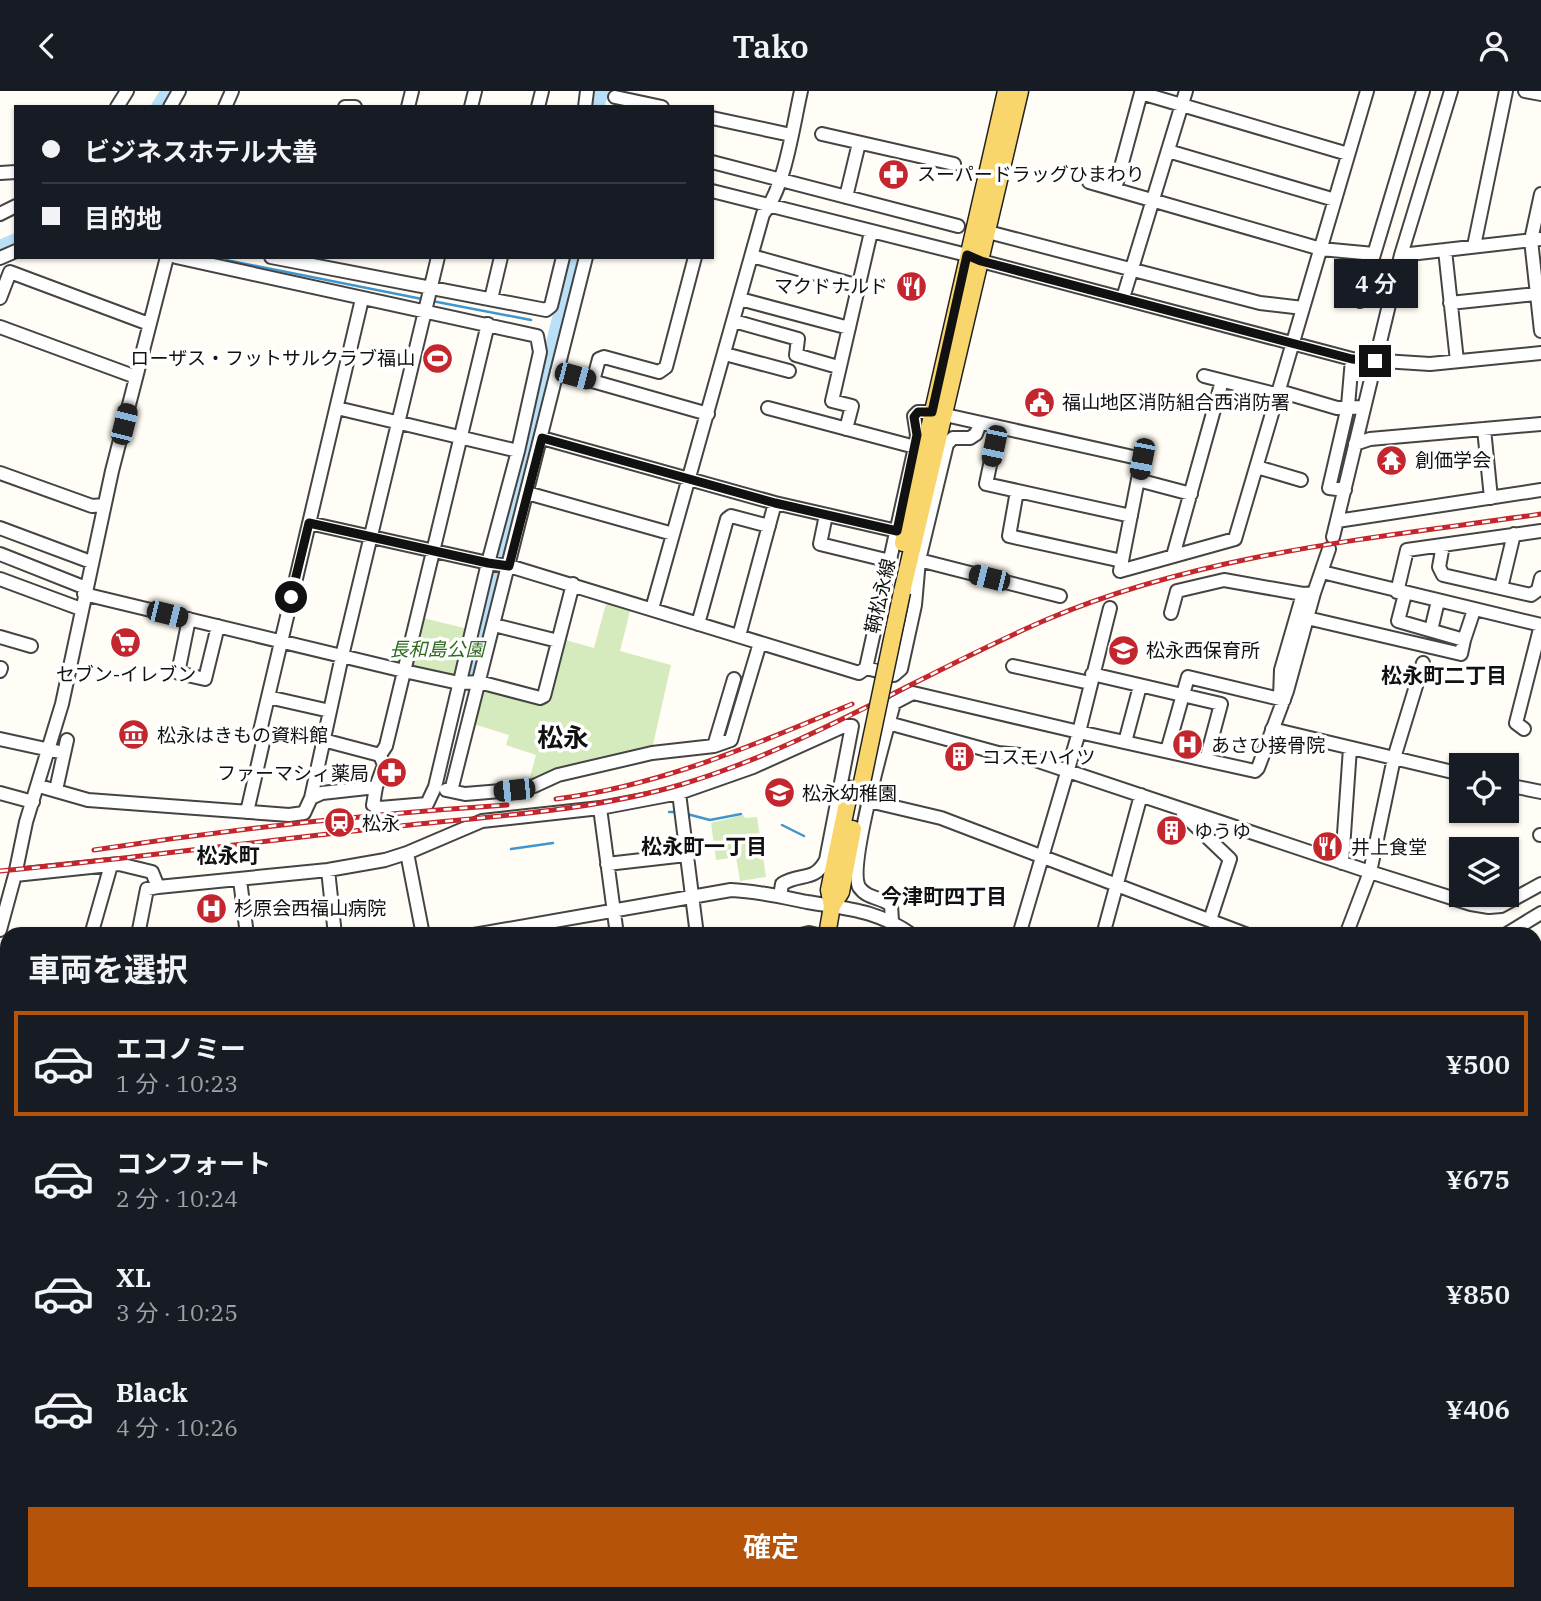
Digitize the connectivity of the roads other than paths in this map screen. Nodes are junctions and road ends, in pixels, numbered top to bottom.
1 (799, 91) edge
2 (1006, 91) edge
3 (1020, 91) edge
4 (1186, 91) edge
5 (1367, 91) edge
6 (1423, 91) edge
7 (1451, 91) edge
8 (1506, 91) edge
9 (1525, 91) edge
10 (1540, 93) edge
11 (614, 98) edge
12 (651, 105) edge
13 (1182, 105) junction
14 (714, 118) edge
15 (822, 134) dead end
16 (791, 135) junction
17 (859, 143) junction
18 (1168, 151) junction
19 (1348, 154) junction
20 (714, 163) edge
21 (954, 164) dead end
22 (780, 180) junction
23 (1089, 182) dead end
24 (1115, 189) junction
25 (714, 192) edge
26 (1541, 194) edge
27 (846, 197) junction
28 (1335, 199) junction
29 (1154, 201) junction
30 (770, 206) junction
31 (958, 226) dead end
32 (871, 232) junction
33 (988, 232) junction
34 (1536, 239) edge
35 (1474, 246) junction
36 (1321, 249) junction
37 (1445, 250) junction
38 (1374, 254) junction
39 (1401, 255) junction
40 (752, 256) junction
41 (974, 258) junction
42 (166, 259) edge
43 (287, 259) edge
44 (438, 259) edge
45 (501, 259) edge
46 (563, 259) edge
47 (585, 259) edge
48 (694, 259) edge
49 (210, 261) edge
50 (312, 262) edge
51 (1133, 270) junction
52 (859, 286) junction
53 (1536, 294) junction
54 (1123, 298) junction
55 (0, 299) edge
56 (362, 299) junction
57 (429, 299) junction
58 (491, 299) junction
59 (740, 299) junction
60 (1360, 301) dead end
61 (1450, 303) junction
62 (1303, 308) junction
63 (734, 321) junction
64 (149, 324) junction
65 (488, 324) junction
66 (0, 327) edge
67 (849, 328) junction
68 (1541, 331) edge
69 (1292, 343) junction
70 (1541, 353) edge
71 (724, 354) junction
72 (1352, 359) junction
73 (1375, 361) junction
74 (1457, 361) junction
75 (838, 367) junction
76 (556, 371) junction
77 (789, 372) dead end
78 (1204, 376) dead end
79 (136, 377) junction
80 (593, 381) junction
81 (1222, 381) junction
82 (1278, 393) junction
83 (1348, 407) junction
84 (1363, 407) junction
85 (337, 408) junction
86 (768, 408) dead end
87 (708, 414) junction
88 (939, 414) junction
89 (399, 422) junction
90 (980, 423) junction
91 (1541, 424) edge
92 (998, 427) junction
93 (846, 429) junction
94 (1484, 429) junction
95 (460, 437) junction
96 (542, 438) junction
97 (1356, 444) junction
98 (915, 447) junction
99 (518, 451) junction
100 (1257, 467) junction
101 (0, 473) edge
102 (689, 478) junction
103 (1138, 480) junction
104 (1301, 480) dead end
105 (1345, 490) junction
106 (1017, 491) junction
107 (1541, 491) edge
108 (527, 493) junction
109 (1191, 494) junction
110 (1492, 498) junction
111 (775, 503) junction
112 (104, 505) junction
113 (826, 515) junction
114 (1131, 516) junction
115 (1337, 521) junction
116 (309, 523) junction
117 (769, 526) junction
118 (0, 528) edge
119 (897, 531) junction
120 (1541, 531) edge
121 (673, 534) junction
122 (1514, 534) junction
123 (371, 537) junction
124 (1443, 545) junction
125 (433, 550) junction
126 (0, 554) edge
127 (1173, 556) junction
128 (919, 560) junction
129 (890, 561) junction
130 (1122, 561) junction
131 (91, 562) junction
132 (488, 563) junction
133 (509, 566) junction
134 (1322, 572) junction
135 (1541, 578) edge
136 (0, 579) edge
137 (573, 584) junction
138 (1501, 588) junction
139 (85, 591) junction
140 (1308, 593) junction
141 (1401, 593) junction
142 (1060, 596) dead end
143 (1438, 601) junction
144 (1110, 608) dead end
145 (81, 609) junction
146 (652, 610) junction
147 (1474, 610) junction
148 (1171, 613) dead end
149 (1307, 618) junction
150 (189, 619) junction
151 (698, 624) junction
152 (494, 625) junction
153 (1541, 625) edge
154 (218, 627) junction
155 (1431, 630) junction
156 (0, 636) edge
157 (739, 636) junction
158 (1464, 640) junction
159 (558, 641) junction
160 (281, 642) junction
161 (760, 643) junction
162 (31, 646) dead end
163 (342, 656) junction
164 (1423, 663) dead end
165 (1536, 665) edge
166 (1013, 666) dead end
167 (866, 668) junction
168 (404, 671) junction
169 (1091, 678) junction
170 (734, 679) dead end
171 (480, 682) junction
172 (459, 683) junction
173 (1140, 685) junction
174 (1183, 696) junction
175 (268, 697) junction
176 (1282, 699) junction
177 (330, 711) junction
178 (852, 726) junction
179 (887, 729) junction
180 (1272, 729) junction
181 (1524, 729) dead end
182 (1079, 732) junction
183 (0, 739) edge
184 (323, 740) junction
185 (1125, 742) junction
186 (714, 746) junction
187 (1350, 748) junction
188 (49, 751) junction
189 (1167, 751) junction
190 (380, 755) junction
191 (1394, 758) junction
192 (1206, 761) junction
193 (1069, 771) junction
194 (1449, 771) edge
195 (39, 786) junction
196 (376, 787) junction
197 (435, 787) junction
198 (1519, 787) edge
199 (56, 790) junction
200 (451, 792) junction
201 (1541, 792) edge
202 (0, 793) edge
203 (679, 793) junction
204 (859, 794) junction
205 (1141, 795) junction
206 (311, 798) junction
207 (33, 802) junction
208 (600, 809) junction
209 (1184, 810) junction
210 (247, 812) junction
211 (407, 853) junction
212 (686, 855) junction
213 (1042, 855) junction
214 (1342, 863) junction
215 (607, 864) junction
216 (111, 865) junction
217 (328, 870) junction
218 (1370, 872) junction
219 (15, 875) junction
220 (240, 880) junction
221 (1115, 884) junction
222 (1541, 884) edge
223 (158, 887) junction
224 (779, 896) junction
225 (692, 897) junction
226 (832, 906) junction
227 (613, 911) junction
228 (1541, 913) edge
229 (1210, 920) junction
230 (892, 921) junction
231 (1, 927) edge
232 (93, 927) edge
233 (140, 927) edge
234 (246, 927) edge
235 (334, 927) edge
236 (421, 927) edge
237 (520, 927) edge
238 (616, 927) edge
239 (696, 927) edge
240 (828, 927) edge
241 (901, 927) edge
242 (1021, 927) edge
243 (1105, 927) edge
244 (1228, 927) edge
245 (1349, 927) edge
246 (1518, 927) edge

1 - 16 street
2 - 41 main road, 鞆松永線
3 - 33 main road, 鞆松永線
4 - 13 street
5 - 19 street
6 - 38 street
7 - 39 street
8 - 35 street
9 - 10 street
11 - 12 street
13 - 18 street
13 - 19 street
13 - 24 street
14 - 16 street
15 - 17 street
16 - 22 street
17 - 21 street
17 - 27 street
18 - 28 street
18 - 29 street
19 - 28 street
20 - 22 street
22 - 27 street
22 - 30 street
23 - 24 street
24 - 29 street
25 - 30 street
26 - 34 street
27 - 31 street
28 - 36 street
29 - 36 street
29 - 51 street
30 - 32 street
30 - 40 street
32 - 41 street
32 - 52 street
33 - 41 main road, 鞆松永線
33 - 51 street
34 - 35 street
34 - 53 street
35 - 37 street
36 - 38 street
36 - 62 street
37 - 39 street
37 - 61 street
38 - 60 street
39 - 73 street
40 - 52 street
40 - 59 street
41 - 54 street
41 - 88 main road, 鞆松永線
42 - 64 street
43 - 50 street
44 - 57 street
45 - 58 street
46 - 58 street
47 - 76 street
48 - 80 street
49 - 56 street
50 - 57 street
51 - 54 street
51 - 62 street
52 - 67 street
53 - 61 street
53 - 68 street
54 - 69 street
55 - 64 street
56 - 57 street
56 - 85 street
57 - 58 street
57 - 65 street
57 - 89 street
59 - 63 street
59 - 67 street
61 - 74 street
62 - 69 street
63 - 71 street
63 - 75 street
64 - 79 street
65 - 95 street
65 - 99 street
66 - 79 street
67 - 75 street
69 - 72 street
69 - 82 street
70 - 74 street
71 - 77 street
71 - 87 street
72 - 73 street
72 - 83 street
73 - 74 street
73 - 84 street
75 - 93 street
76 - 80 street
76 - 96 street
78 - 81 street
79 - 112 street
80 - 87 street
81 - 82 street
81 - 109 street
82 - 83 street
82 - 100 street
83 - 84 street
83 - 105 street
84 - 97 street
85 - 89 street
85 - 116 street
86 - 93 street
87 - 102 street
88 - 90 street
88 - 98 street
88 - 204 main road, 鞆松永線, bridge
89 - 95 street
89 - 123 street
90 - 92 street
90 - 128 street
91 - 94 street
92 - 103 street
92 - 106 street
93 - 98 street
94 - 97 street
94 - 110 street
95 - 99 street
95 - 125 street
96 - 102 street
96 - 108 street
97 - 105 street
98 - 119 street
99 - 132 street
100 - 104 street
100 - 127 street
101 - 112 street
102 - 111 street
102 - 121 street
103 - 109 street
103 - 114 street
105 - 115 street
106 - 114 street
106 - 130 street
107 - 110 street
108 - 121 street
108 - 133 street
109 - 127 street
110 - 115 street
111 - 113 street
111 - 117 street
112 - 131 street
113 - 119 street
113 - 129 street
114 - 130 street
115 - 134 street
116 - 123 street
116 - 160 street
117 - 151 street
117 - 157 street
118 - 131 street
119 - 129 street
120 - 122 street
121 - 146 street
122 - 124 street
122 - 138 street
123 - 125 street
123 - 163 street
124 - 138 street
124 - 141 street
125 - 132 street
125 - 168 street
126 - 139 street
127 - 130 street
128 - 142 street
128 - 167 street
129 - 167 street
131 - 139 street
132 - 133 street
132 - 172 street
133 - 137 street
133 - 152 street
134 - 140 street
134 - 141 street
135 - 138 street
136 - 145 street
137 - 146 street
137 - 159 street
139 - 145 street
139 - 150 street
140 - 148 street
140 - 149 street
140 - 176 street
141 - 143 street
141 - 155 street
143 - 147 street
143 - 155 street
144 - 169 street
145 - 188 street
146 - 151 street
147 - 153 street
147 - 158 street
149 - 158 street
149 - 176 street
150 - 154 street
150 - 154 street
151 - 157 street
152 - 159 street
152 - 171 street
153 - 165 street
154 - 160 street
155 - 158 street
156 - 162 street
157 - 161 street
159 - 171 street
160 - 163 street
160 - 175 street
161 - 167 street
161 - 186 street
163 - 168 street
163 - 177 street
164 - 191 street
165 - 181 street
166 - 169 street
168 - 172 street
168 - 190 street
169 - 173 street
169 - 182 street
170 - 186 street
171 - 172 street
171 - 200 street
172 - 197 street
173 - 174 street
173 - 185 street
174 - 176 street
174 - 189 street
174 - 192 street
175 - 177 street
175 - 210 street
176 - 180 street
177 - 184 street
178 - 179 street
178 - 203 street
178 - 224 street
179 - 182 street
179 - 193 street
179 - 204 street
180 - 187 street
180 - 192 street
182 - 185 street
182 - 193 street
183 - 188 street
184 - 190 street
184 - 206 street
185 - 189 street
186 - 200 street
187 - 191 street
187 - 214 street
188 - 195 street
188 - 199 street
189 - 192 street
190 - 196 street
191 - 194 street
191 - 218 street
193 - 205 street
193 - 213 street
195 - 199 street
195 - 207 street
196 - 197 street
196 - 206 street
197 - 200 street
198 - 201 street
199 - 210 street
202 - 207 street
203 - 208 street
203 - 212 street
204 - 213 street
204 - 226 main road, 鞆松永線
204 - 230 street
205 - 209 street
205 - 221 street
206 - 210 street
207 - 219 street
208 - 211 street
208 - 215 street
209 - 214 street
209 - 229 street
211 - 217 street
211 - 236 street
212 - 215 street
212 - 225 street
213 - 221 street
213 - 242 street
214 - 218 street
215 - 227 street
216 - 219 street
216 - 223 street
216 - 232 street
217 - 220 street
217 - 235 street
218 - 222 street
218 - 245 street
219 - 231 street
220 - 223 street
220 - 234 street
221 - 229 street
221 - 243 street
223 - 233 street
224 - 225 street
224 - 226 street
225 - 227 street
225 - 239 street
226 - 230 street
226 - 240 main road, 鞆松永線
227 - 237 street
227 - 238 street
228 - 246 street
229 - 244 street
230 - 241 street

